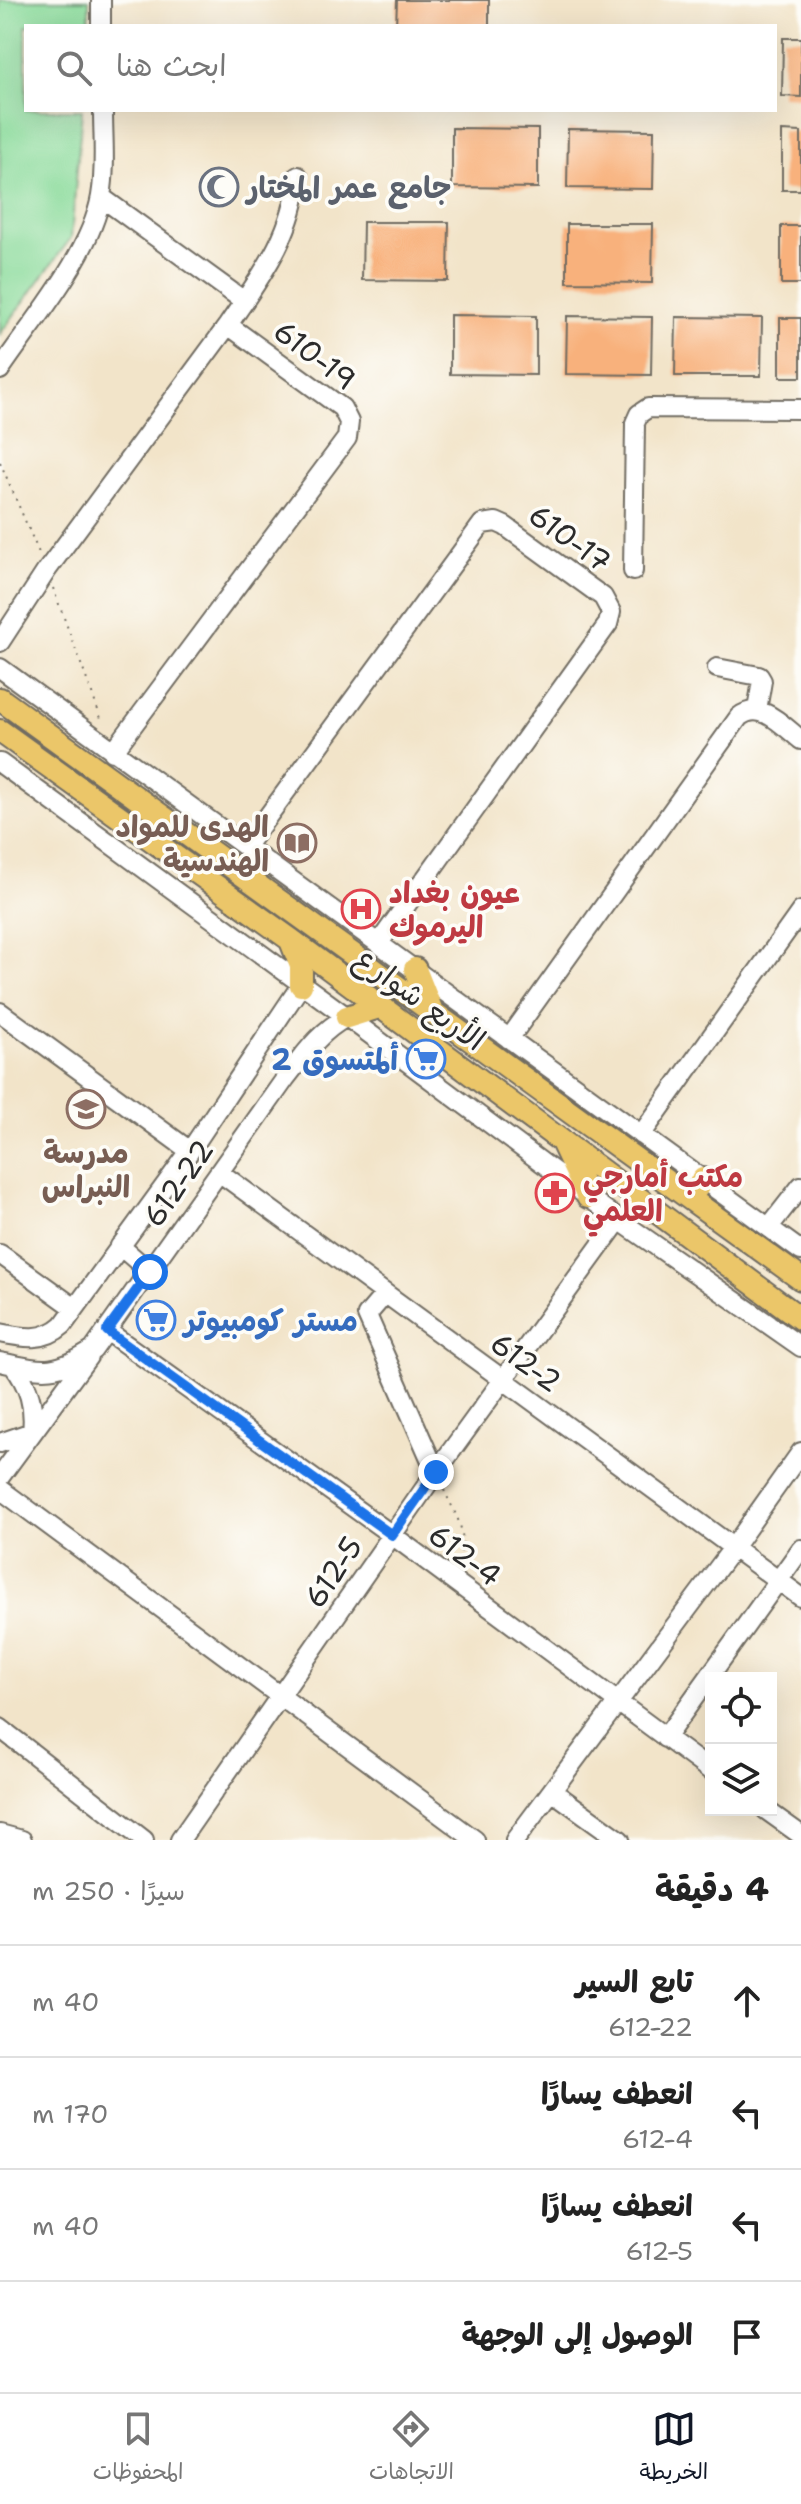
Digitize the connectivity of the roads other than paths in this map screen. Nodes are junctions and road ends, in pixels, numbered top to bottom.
1 (101, 0) edge
2 (101, 24) edge
3 (103, 112) edge
4 (298, 176) dead end
5 (101, 197) junction
6 (244, 301) junction
7 (228, 325) junction
8 (0, 370) edge
9 (801, 409) edge
10 (633, 571) dead end
11 (0, 642) edge
12 (0, 668) edge
13 (717, 668) dead end
14 (0, 699) edge
15 (757, 710) junction
16 (0, 731) edge
17 (801, 740) edge
18 (113, 752) junction
19 (0, 763) edge
20 (246, 846) junction
21 (801, 911) edge
22 (291, 940) junction
23 (379, 943) junction
24 (415, 969) junction
25 (301, 985) junction
26 (379, 1007) junction
27 (431, 1009) junction
28 (0, 1012) edge
29 (347, 1017) junction
30 (509, 1039) junction
31 (488, 1051) junction
32 (466, 1071) junction
33 (518, 1074) junction
34 (500, 1095) junction
35 (641, 1135) junction
36 (563, 1143) junction
37 (190, 1151) junction
38 (219, 1172) junction
39 (801, 1186) edge
40 (696, 1189) junction
41 (588, 1197) junction
42 (619, 1220) junction
43 (769, 1227) junction
44 (120, 1246) junction
45 (801, 1251) edge
46 (0, 1254) edge
47 (150, 1272) junction
48 (801, 1279) edge
49 (385, 1294) junction
50 (75, 1308) junction
51 (801, 1319) edge
52 (107, 1331) junction
53 (0, 1333) edge
54 (801, 1347) edge
55 (93, 1350) junction
56 (6, 1364) edge
57 (504, 1381) junction
58 (32, 1432) junction
59 (0, 1443) edge
60 (801, 1452) edge
61 (436, 1472) junction
62 (0, 1477) edge
63 (0, 1489) edge
64 (392, 1535) junction
65 (733, 1548) junction
66 (801, 1549) edge
67 (778, 1580) junction
68 (801, 1597) edge
69 (283, 1696) junction
70 (616, 1703) junction
71 (0, 1728) edge
72 (665, 1738) junction
73 (705, 1767) edge
74 (552, 1791) junction
75 (774, 1816) edge
76 (0, 1834) edge
77 (801, 1835) edge
78 (22, 1840) edge
79 (144, 1840) edge
80 (180, 1840) edge
81 (475, 1840) edge
82 (515, 1840) edge
83 (620, 1840) edge

1 - 2 street
3 - 5 street
4 - 6 street
5 - 6 street
5 - 8 street
6 - 7 street
7 - 11 street, 610-19
7 - 18 street, 610-19
9 - 10 street
12 - 18 street
13 - 15 street
14 - 27 main road, الأربع شوارع
15 - 17 street
15 - 30 street
16 - 22 main road, الأربع شوارع
18 - 20 street
19 - 25 street
20 - 23 street
20 - 23 street, 610-17
21 - 35 street
22 - 25 main road
22 - 26 main road, الأربع شوارع
23 - 24 street
24 - 27 main road
24 - 30 street
25 - 29 street
25 - 37 street, 612-22
26 - 29 main road
26 - 32 main road, الأربع شوارع
27 - 31 main road, الأربع شوارع
28 - 37 street
29 - 38 street, 612-22
29 - 41 street
30 - 35 street
31 - 32 main road
31 - 33 main road, الأربع شوارع
32 - 34 main road, الأربع شوارع
33 - 34 main road
33 - 40 main road, الأربع شوارع
34 - 36 main road, الأربع شوارع
35 - 40 street
36 - 41 main road
36 - 51 main road, الأربع شوارع
37 - 44 street, 612-22
38 - 47 street, 612-22
38 - 49 street, 612-2
39 - 43 street
40 - 43 street
40 - 48 main road, الأربع شوارع
41 - 42 street
42 - 54 street
42 - 57 street, 612-5
43 - 45 street
44 - 47 street
44 - 50 street, 612-22
46 - 50 street
47 - 52 street, 612-22
49 - 57 street, 612-2
49 - 61 street
50 - 53 street, 612-22
52 - 55 street, 612-22
52 - 64 street, 612-4
55 - 56 street, 612-22
55 - 58 street
56 - 58 street
57 - 61 street, 612-5
57 - 65 street, 612-2
58 - 59 street
58 - 62 street
60 - 65 street
61 - 64 street, 612-5
63 - 69 street
64 - 69 street, 612-5
64 - 70 street, 612-4
65 - 67 street, 612-2
65 - 70 street
66 - 67 street
67 - 68 street, 612-2
67 - 72 street
69 - 80 street, 612-5
69 - 81 street
70 - 72 street, 612-4
70 - 74 street
71 - 79 street
72 - 73 street, 612-4
74 - 82 street
74 - 83 street
75 - 77 street
76 - 78 street

